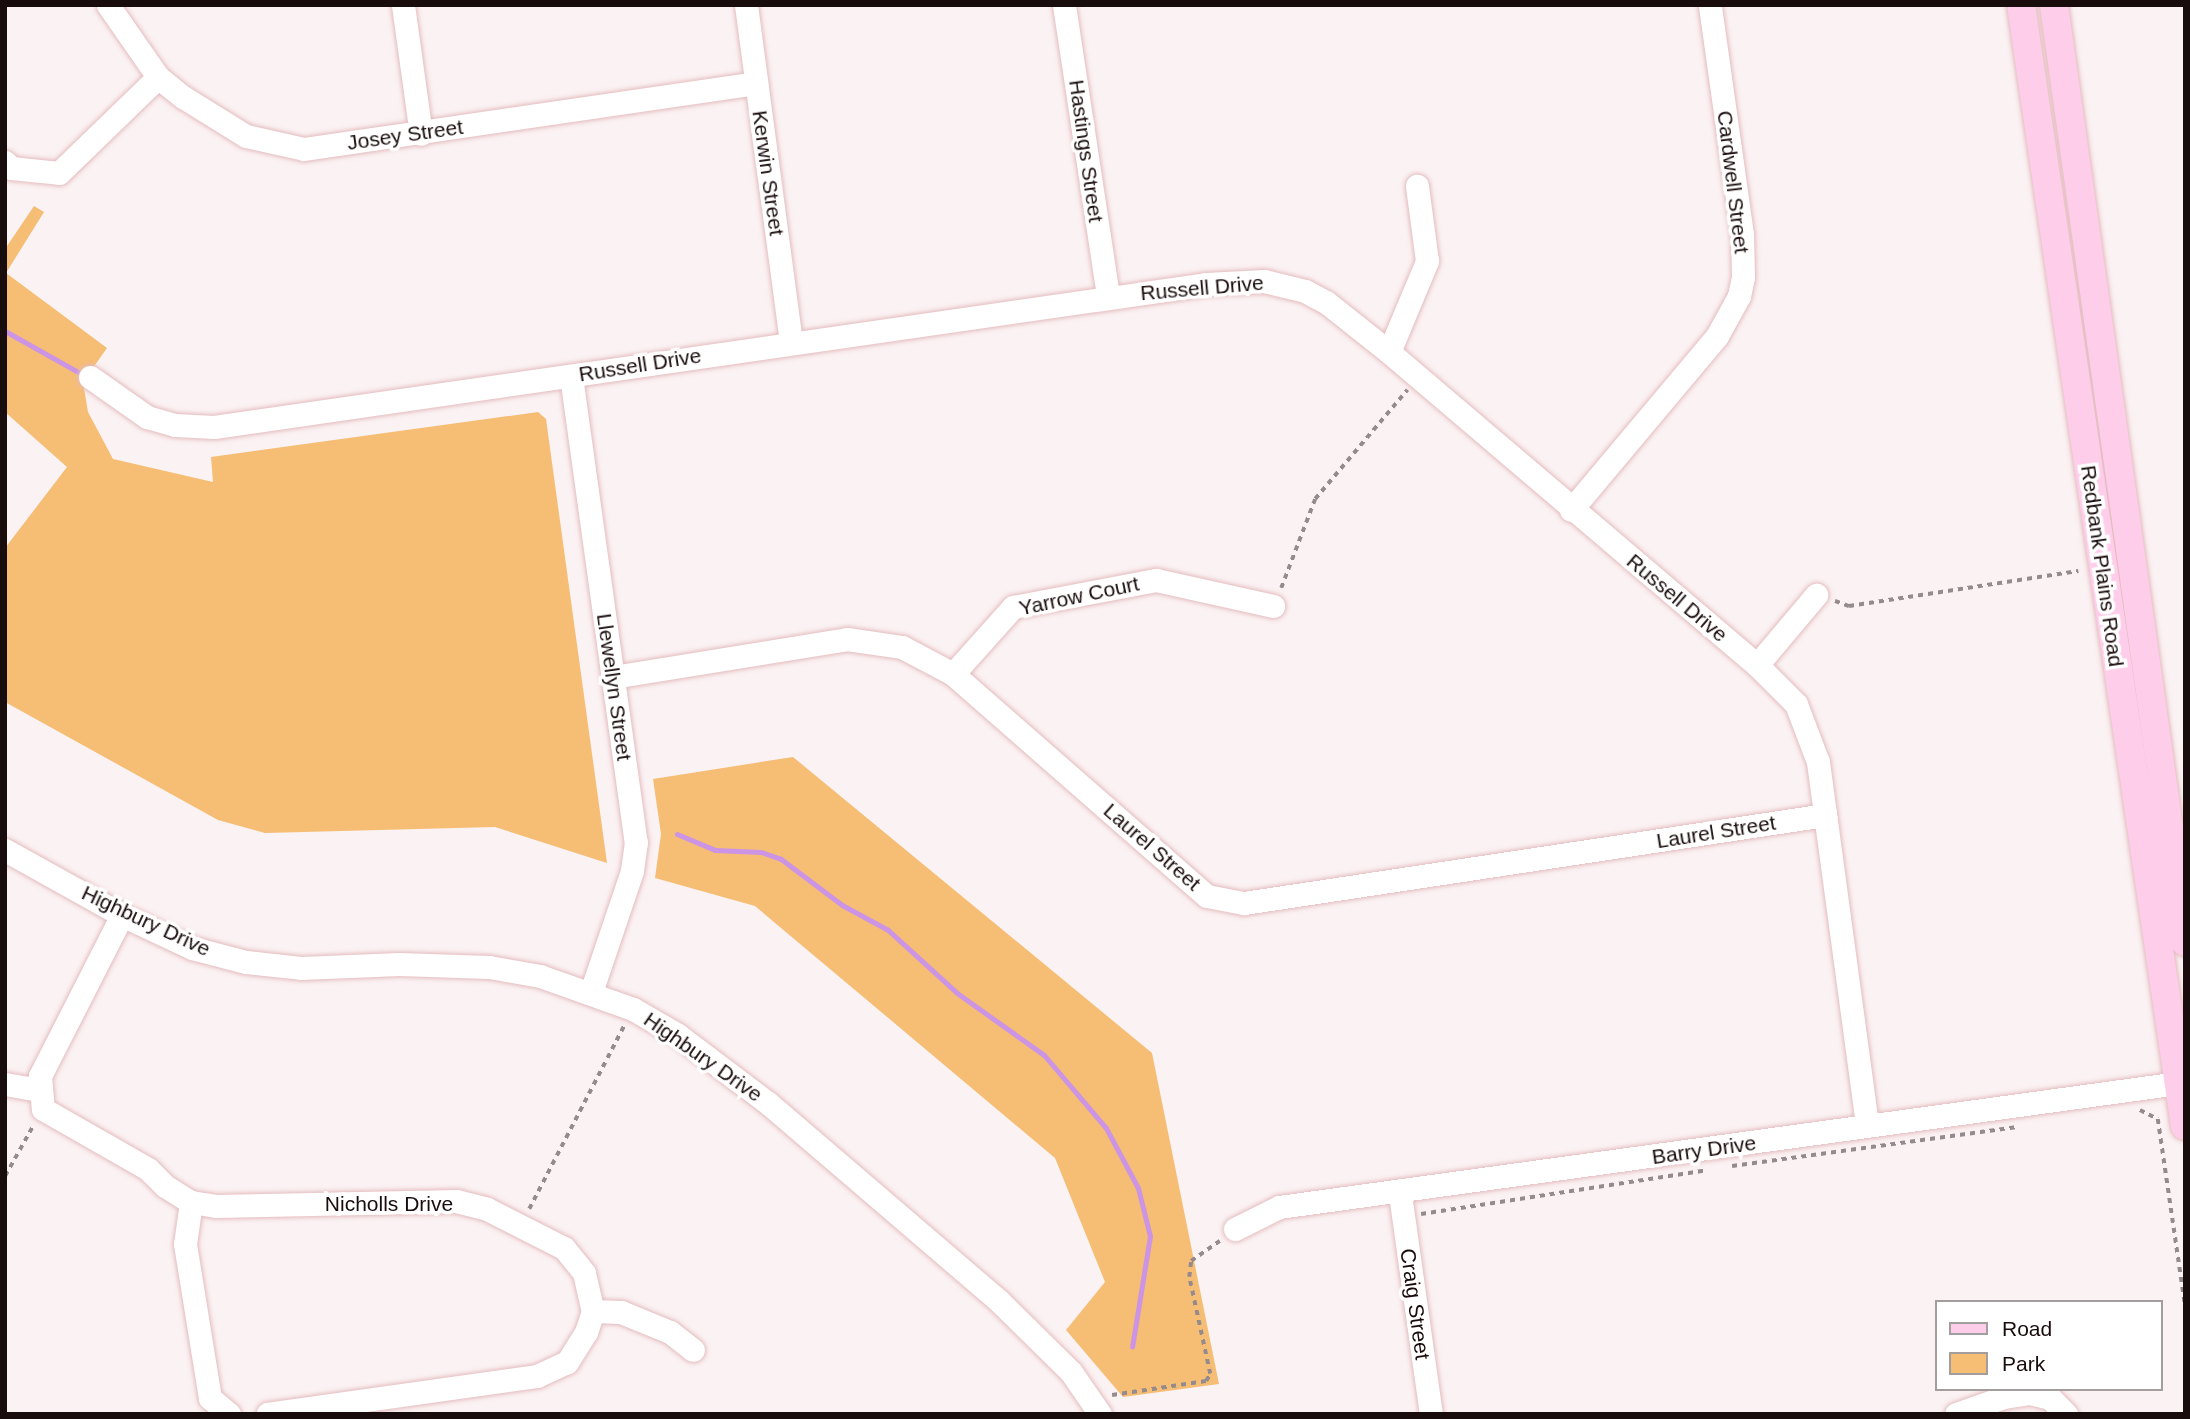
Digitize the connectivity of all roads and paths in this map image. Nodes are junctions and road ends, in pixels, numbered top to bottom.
1 (108, 5) edge
2 (403, 5) edge
3 (746, 5) edge
4 (1064, 5) edge
5 (1710, 5) edge
6 (2021, 5) edge
7 (2054, 5) edge
8 (158, 77) junction
9 (755, 83) junction
10 (421, 134) junction
11 (5, 162) edge
12 (1417, 186) dead end
13 (1108, 297) junction
14 (791, 341) junction
15 (1389, 352) junction
16 (571, 376) junction
17 (90, 377) dead end
18 (1416, 377) junction
19 (1571, 510) junction
20 (2078, 571) dead end
21 (1816, 596) joint
22 (1273, 606) joint
23 (1757, 665) junction
24 (953, 674) junction
25 (612, 677) junction
26 (1825, 815) junction
27 (5, 850) edge
28 (2181, 887) edge
29 (122, 915) junction
30 (2185, 942) edge
31 (591, 992) junction
32 (633, 1009) junction
33 (2178, 1083) junction
34 (5, 1084) edge
35 (41, 1099) junction
36 (2129, 1112) dead end
37 (2024, 1124) dead end
38 (1867, 1126) junction
39 (2185, 1126) edge
40 (1728, 1166) dead end
41 (1715, 1169) dead end
42 (5, 1177) edge
43 (1400, 1194) junction
44 (191, 1202) junction
45 (1420, 1214) dead end
46 (521, 1226) junction
47 (1236, 1229) joint
48 (2185, 1305) edge
49 (593, 1311) junction
50 (693, 1350) dead end
51 (1107, 1408) edge
52 (229, 1414) edge
53 (268, 1414) edge
54 (1431, 1414) edge
55 (1956, 1414) edge
56 (2066, 1414) edge

1 - 8 street, Josey Street
2 - 10 street
3 - 9 street, Kerwin Street
4 - 13 street, Hastings Street
5 - 19 street, Cardwell Street
6 - 33 main road, Redbank Plains Road
7 - 28 main road, Redbank Plains Road
8 - 10 street, Josey Street
8 - 11 street
9 - 10 street, Josey Street
9 - 14 street, Kerwin Street
12 - 15 street
13 - 14 street, Russell Drive
13 - 15 street, Russell Drive
14 - 16 street, Russell Drive
15 - 18 street, Russell Drive
16 - 17 street, Russell Drive
16 - 25 street, Llewellyn Street
18 - 19 street, Russell Drive
18 - 22 path
19 - 23 street, Russell Drive
20 - 21 path
21 - 23 street
22 - 24 street, Yarrow Court
23 - 26 street, Russell Drive
24 - 25 street, Laurel Street
24 - 26 street, Laurel Street
25 - 31 street, Llewellyn Street
26 - 38 street, Russell Drive
27 - 29 street, Highbury Drive
28 - 30 main road, Redbank Plains Road
29 - 31 street, Highbury Drive
29 - 35 street
31 - 32 street, Highbury Drive
32 - 46 path
32 - 51 street, Highbury Drive
33 - 38 street, Barry Drive
33 - 39 main road, Redbank Plains Road
34 - 35 street, Nicholls Drive
35 - 42 path
35 - 44 street, Nicholls Drive
36 - 48 path
37 - 40 path
38 - 43 street, Barry Drive
41 - 45 path
43 - 47 street, Barry Drive
43 - 54 street, Craig Street
44 - 46 street, Nicholls Drive
44 - 52 street
46 - 49 street, Nicholls Drive
47 - 51 path
49 - 50 street
49 - 53 street
55 - 56 street

